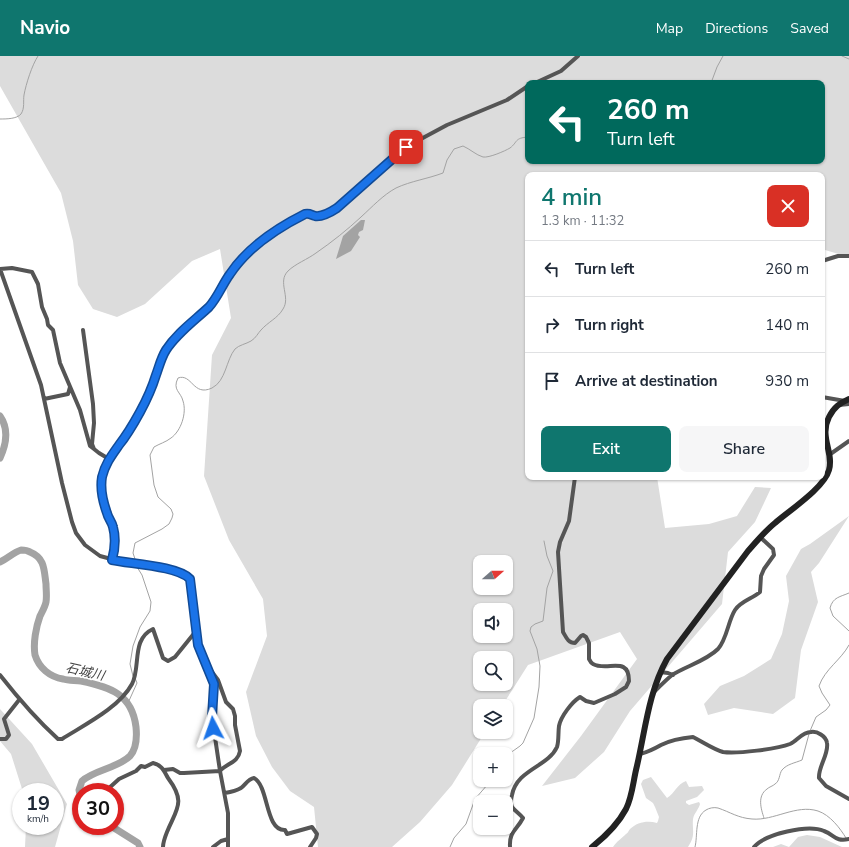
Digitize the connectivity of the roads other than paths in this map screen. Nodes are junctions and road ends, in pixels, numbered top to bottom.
1 (578, 56) edge
2 (542, 80) edge
3 (525, 88) edge
4 (849, 256) edge
5 (825, 260) edge
6 (0, 269) edge
7 (83, 330) dead end
8 (70, 387) junction
9 (825, 398) edge
10 (44, 399) junction
11 (848, 402) edge
12 (849, 441) edge
13 (94, 449) junction
14 (829, 455) junction
15 (109, 459) junction
16 (575, 480) edge
17 (760, 537) junction
18 (112, 560) junction
19 (196, 631) junction
20 (206, 665) junction
21 (660, 672) junction
22 (0, 675) edge
23 (673, 675) junction
24 (652, 693) junction
25 (19, 700) junction
26 (0, 739) edge
27 (640, 754) junction
28 (164, 770) junction
29 (220, 771) junction
30 (115, 783) edge
31 (225, 793) junction
32 (849, 798) edge
33 (228, 839) junction
34 (849, 839) edge
35 (163, 847) edge
36 (212, 847) edge
37 (228, 847) edge
38 (310, 847) edge
39 (510, 847) edge
40 (592, 847) edge
41 (754, 847) edge

1 - 2 street
3 - 15 street
4 - 5 street
6 - 8 street
6 - 10 street
7 - 13 street
8 - 10 street
8 - 13 street
9 - 11 street
10 - 18 street
11 - 14 street
12 - 14 street
13 - 15 street
14 - 17 street
15 - 18 street
16 - 39 street
17 - 21 street
17 - 23 street
18 - 19 street
19 - 20 street
19 - 25 street
20 - 29 street
20 - 29 street
21 - 23 street
21 - 24 street
22 - 25 street
23 - 24 street
24 - 27 street
25 - 26 street
27 - 32 street
27 - 40 street
28 - 29 street
28 - 30 street
28 - 35 street
29 - 31 street
31 - 33 street
31 - 38 street
33 - 36 street
33 - 37 street
34 - 41 street

